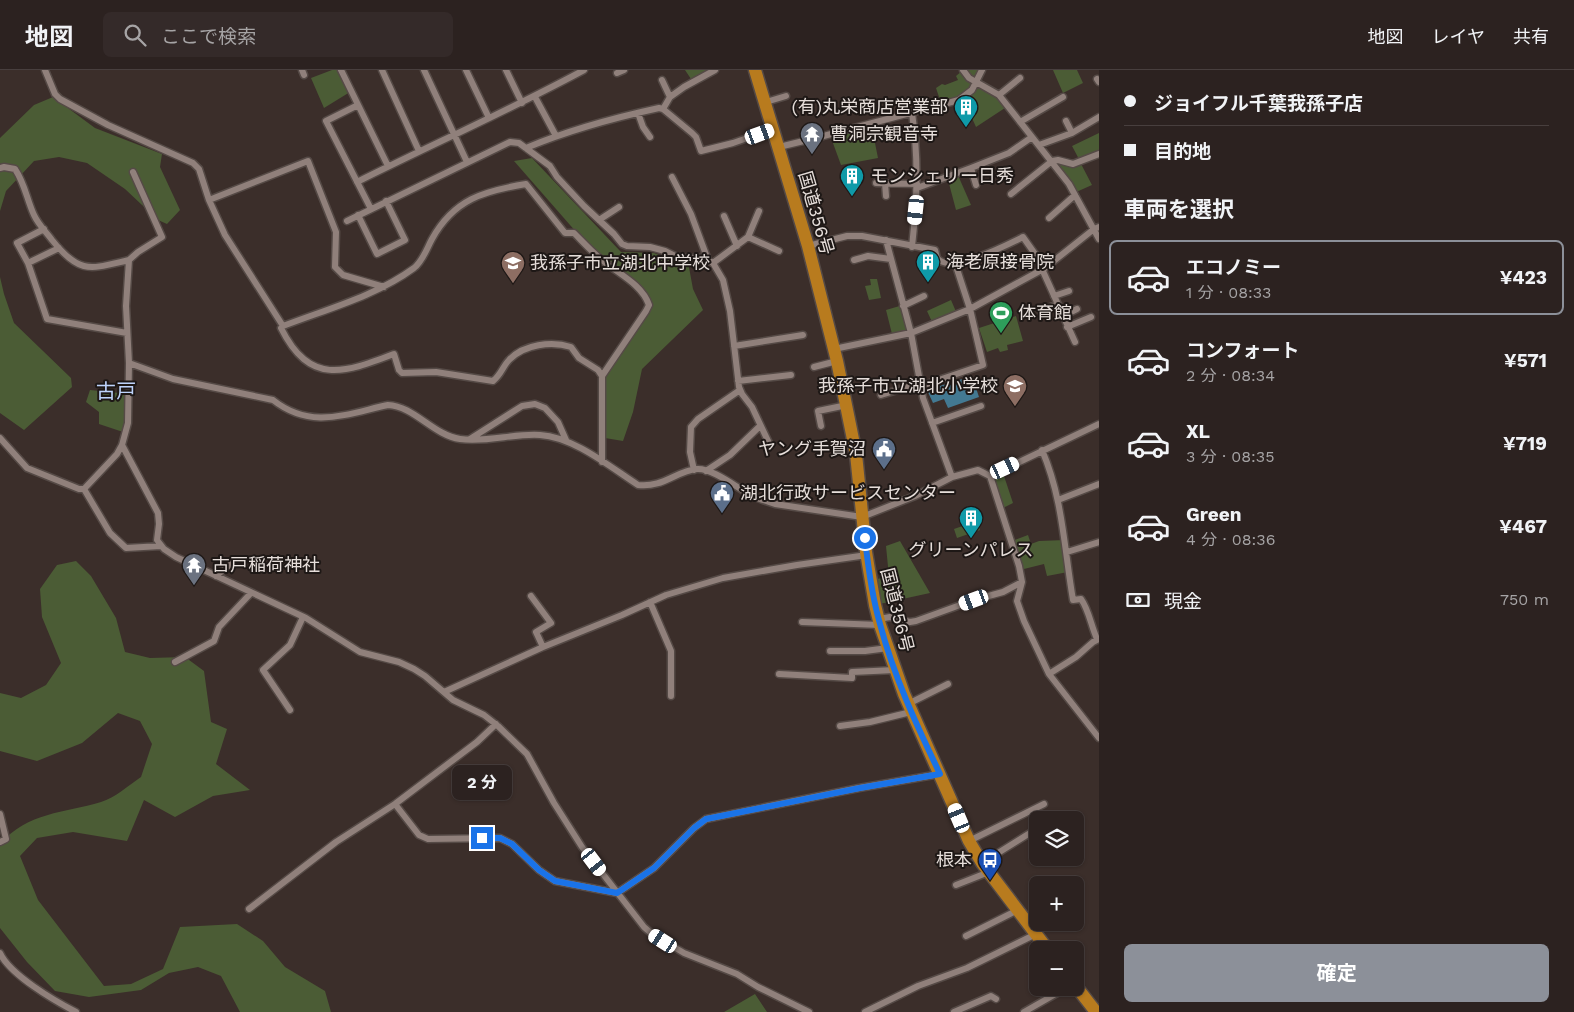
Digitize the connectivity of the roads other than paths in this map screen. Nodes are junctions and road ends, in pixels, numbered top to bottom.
1 (45, 70) edge
2 (341, 70) edge
3 (382, 70) edge
4 (424, 70) edge
5 (466, 70) edge
6 (506, 70) edge
7 (584, 70) edge
8 (715, 70) edge
9 (755, 70) edge
10 (963, 70) edge
11 (982, 70) edge
12 (1020, 78) dead end
13 (662, 80) dead end
14 (976, 82) junction
15 (999, 95) junction
16 (786, 96) dead end
17 (1063, 96) dead end
18 (535, 97) junction
19 (670, 98) junction
20 (766, 102) junction
21 (522, 103) junction
22 (358, 105) junction
23 (663, 109) junction
24 (638, 113) junction
25 (912, 113) junction
26 (489, 118) junction
27 (1099, 118) edge
28 (1066, 121) dead end
29 (1020, 122) junction
30 (774, 129) junction
31 (1072, 132) junction
32 (454, 134) junction
33 (556, 136) junction
34 (650, 137) dead end
35 (1032, 137) junction
36 (1039, 145) junction
37 (779, 146) junction
38 (526, 148) junction
39 (419, 151) junction
40 (1098, 154) edge
41 (1052, 161) junction
42 (467, 162) junction
43 (1099, 163) edge
44 (388, 166) junction
45 (0, 168) edge
46 (971, 168) junction
47 (134, 172) dead end
48 (672, 177) dead end
49 (357, 182) junction
50 (876, 183) dead end
51 (885, 183) junction
52 (976, 185) dead end
53 (917, 186) junction
54 (1011, 194) dead end
55 (1075, 195) junction
56 (886, 196) dead end
57 (209, 200) junction
58 (386, 201) junction
59 (619, 208) dead end
60 (371, 209) junction
61 (758, 212) dead end
62 (358, 215) junction
63 (724, 216) dead end
64 (1049, 218) dead end
65 (599, 220) junction
66 (347, 221) dead end
67 (1096, 228) edge
68 (44, 229) junction
69 (748, 237) junction
70 (1099, 239) edge
71 (886, 240) junction
72 (737, 246) junction
73 (808, 246) junction
74 (912, 247) junction
75 (59, 248) junction
76 (779, 250) dead end
77 (890, 259) junction
78 (129, 260) junction
79 (854, 260) dead end
80 (710, 262) junction
81 (955, 262) junction
82 (28, 263) junction
83 (1044, 269) junction
84 (384, 287) junction
85 (1069, 291) dead end
86 (924, 296) dead end
87 (1054, 296) junction
88 (1058, 304) junction
89 (903, 306) junction
90 (970, 309) junction
91 (1077, 309) dead end
92 (1041, 311) dead end
93 (1063, 316) junction
94 (1091, 317) dead end
95 (283, 326) junction
96 (1068, 327) junction
97 (127, 333) junction
98 (911, 333) junction
99 (803, 335) dead end
100 (1075, 342) dead end
101 (734, 346) junction
102 (835, 355) junction
103 (129, 363) junction
104 (814, 367) dead end
105 (792, 375) dead end
106 (602, 376) junction
107 (738, 381) junction
108 (921, 384) junction
109 (740, 390) junction
110 (881, 395) dead end
111 (847, 405) junction
112 (981, 406) dead end
113 (932, 422) junction
114 (1099, 424) edge
115 (760, 426) junction
116 (821, 426) dead end
117 (0, 438) edge
118 (470, 439) junction
119 (566, 440) junction
120 (769, 443) dead end
121 (122, 445) junction
122 (1042, 450) junction
123 (602, 462) junction
124 (694, 470) junction
125 (706, 471) junction
126 (990, 476) junction
127 (952, 477) junction
128 (1099, 484) edge
129 (84, 489) junction
130 (1058, 500) junction
131 (862, 517) junction
132 (1099, 542) edge
133 (161, 546) junction
134 (1067, 552) junction
135 (867, 555) junction
136 (232, 563) dead end
137 (216, 576) junction
138 (1022, 582) junction
139 (251, 592) junction
140 (531, 596) dead end
141 (650, 602) junction
142 (303, 617) junction
143 (802, 622) dead end
144 (880, 622) junction
145 (1098, 639) edge
146 (543, 647) junction
147 (888, 648) junction
148 (830, 651) dead end
149 (175, 662) dead end
150 (895, 670) junction
151 (779, 674) dead end
152 (1049, 674) junction
153 (948, 684) dead end
154 (444, 692) junction
155 (671, 696) dead end
156 (910, 708) junction
157 (290, 710) dead end
158 (496, 724) junction
159 (840, 726) dead end
160 (1098, 734) edge
161 (940, 774) junction
162 (395, 804) junction
163 (1044, 804) dead end
164 (0, 814) edge
165 (1029, 835) edge
166 (969, 841) junction
167 (0, 842) edge
168 (986, 867) junction
169 (956, 885) dead end
170 (617, 893) junction
171 (249, 909) dead end
172 (1018, 910) junction
173 (1036, 934) junction
174 (966, 936) dead end
175 (1041, 941) edge
176 (0, 953) edge
177 (1052, 996) edge
178 (1084, 996) edge
179 (996, 999) dead end
180 (76, 1012) edge
181 (810, 1012) edge
182 (865, 1012) edge
183 (954, 1012) edge
184 (1024, 1012) edge
185 (1096, 1012) edge

1 - 57 street
2 - 22 street
3 - 39 street
4 - 32 street
5 - 26 street
6 - 21 street
7 - 18 street
8 - 19 street
9 - 20 highway, 国道356号
10 - 14 street
11 - 14 street
12 - 15 street
13 - 19 street
14 - 15 street
14 - 25 street
15 - 29 street
16 - 20 street
17 - 29 street
18 - 21 street
18 - 33 street
19 - 23 street
20 - 30 highway, 国道356号
21 - 26 street
22 - 44 street
22 - 49 street
23 - 24 street
23 - 30 street
24 - 33 street
24 - 34 street
25 - 37 street
25 - 53 street
26 - 32 street
27 - 31 street
28 - 31 street
29 - 35 street
30 - 37 highway, 国道356号
31 - 36 street
32 - 39 street
32 - 42 street
33 - 38 street
35 - 36 street
35 - 46 street
36 - 41 street
37 - 73 highway, 国道356号
38 - 42 street
38 - 65 street
39 - 44 street
40 - 41 street
40 - 43 street
41 - 54 street
41 - 55 street
42 - 58 street
44 - 49 street
45 - 68 street
46 - 52 street
46 - 53 street
47 - 78 street
48 - 80 street
49 - 60 street
50 - 51 street
51 - 53 street
51 - 56 street
53 - 74 street
55 - 64 street
55 - 67 street
57 - 84 street
57 - 95 street
58 - 60 street
58 - 62 street
59 - 65 street
60 - 62 street
61 - 69 street
62 - 66 street
63 - 72 street
65 - 80 street
67 - 70 street
67 - 83 street
68 - 75 street
68 - 82 street
69 - 72 street
69 - 76 street
71 - 73 street
71 - 74 street
71 - 77 street
72 - 80 street
73 - 102 highway, 国道356号
74 - 81 street
75 - 78 street
75 - 82 street
77 - 79 street
77 - 89 street
78 - 97 street
80 - 101 street
81 - 83 street
81 - 90 street
82 - 97 street
83 - 87 street
83 - 90 street
84 - 95 street
84 - 106 street
85 - 87 street
86 - 89 street
87 - 88 street
88 - 92 street
88 - 93 street
89 - 98 street
90 - 98 street
90 - 108 street
91 - 93 street
93 - 96 street
94 - 96 street
95 - 106 street
96 - 100 street
97 - 103 street
98 - 102 street
98 - 108 street
99 - 101 street
101 - 107 street
102 - 104 street
102 - 111 highway, 国道356号
103 - 118 street
103 - 121 street
105 - 107 street
106 - 123 street
107 - 109 street
108 - 110 street
108 - 113 street
109 - 115 street
109 - 124 street
111 - 116 street
111 - 131 highway, 国道356号
112 - 113 street
113 - 127 street
114 - 122 street
115 - 120 street
115 - 125 street
117 - 129 street
118 - 119 street
118 - 119 street
119 - 123 street
121 - 129 street
121 - 133 street
122 - 126 street
122 - 130 street
123 - 124 street
124 - 125 street
125 - 131 street
126 - 127 street
126 - 138 street
127 - 131 street
128 - 130 street
129 - 133 street
130 - 134 street
131 - 135 highway, 国道356号
132 - 134 street
133 - 137 street
134 - 145 street
135 - 141 street
135 - 144 highway, 国道356号
136 - 137 street
137 - 139 street
138 - 144 street
138 - 152 street
139 - 142 street
139 - 149 street
140 - 146 street
141 - 146 street
141 - 155 street
142 - 154 street
142 - 157 street
143 - 144 street
144 - 147 highway, 国道356号
145 - 152 street
146 - 154 street
147 - 148 street
147 - 150 highway, 国道356号
150 - 151 street
150 - 156 highway, 国道356号
152 - 160 street
153 - 156 street
154 - 158 street
156 - 159 street
156 - 161 highway, 国道356号
158 - 162 street
158 - 170 street
161 - 166 highway, 国道356号
161 - 170 street
162 - 170 street
162 - 171 street
163 - 166 street
164 - 167 street
165 - 168 street
166 - 168 highway, 国道356号
168 - 169 street
168 - 172 highway, 国道356号
170 - 181 street
172 - 173 highway, 国道356号
172 - 174 street
173 - 175 highway, 国道356号
173 - 182 street
176 - 180 street
177 - 184 street
178 - 185 highway
179 - 183 street

